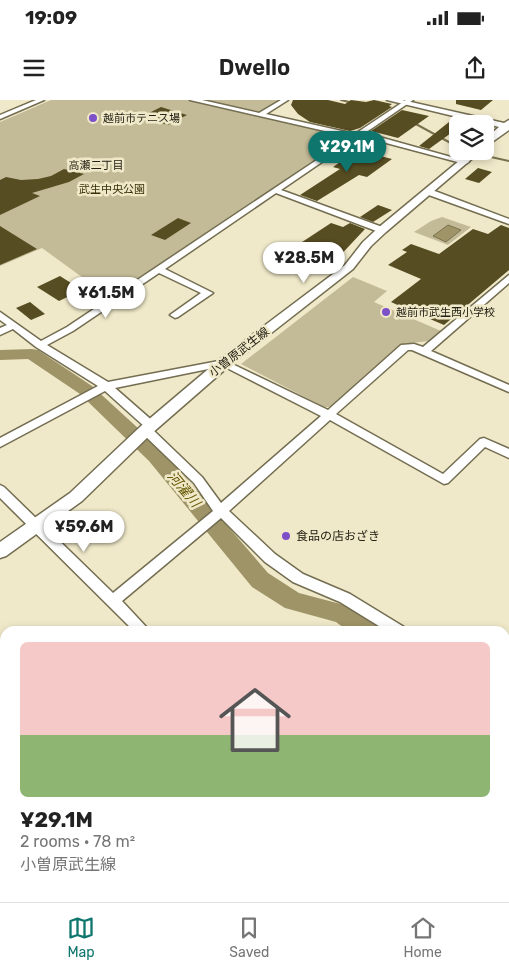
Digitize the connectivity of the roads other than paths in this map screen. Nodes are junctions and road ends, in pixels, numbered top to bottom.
1 (41, 100) edge
2 (193, 100) edge
3 (285, 100) edge
4 (392, 100) edge
5 (408, 102) edge
6 (261, 114) junction
7 (0, 117) edge
8 (508, 125) edge
9 (357, 135) junction
10 (494, 137) edge
11 (465, 162) joint
12 (274, 190) junction
13 (429, 192) junction
14 (509, 222) edge
15 (382, 230) junction
16 (157, 269) junction
17 (509, 278) edge
18 (0, 315) edge
19 (175, 315) dead end
20 (14, 325) junction
21 (0, 332) edge
22 (40, 344) junction
23 (424, 351) junction
24 (224, 363) junction
25 (106, 386) junction
26 (509, 389) edge
27 (329, 415) junction
28 (144, 432) junction
29 (0, 444) edge
30 (509, 454) edge
31 (0, 490) edge
32 (221, 511) junction
33 (36, 526) junction
34 (0, 551) edge
35 (113, 601) junction
36 (138, 626) edge
37 (391, 626) edge

1 - 7 street
2 - 6 street
3 - 6 street
4 - 5 main road
5 - 8 main road
5 - 9 street
6 - 9 street
8 - 10 main road
9 - 11 street
9 - 12 street
11 - 13 main road, 小曽原武生線
12 - 15 street
12 - 16 street
13 - 14 street
13 - 15 main road, 小曽原武生線
15 - 24 main road, 小曽原武生線
16 - 19 street
16 - 22 street
17 - 23 street
18 - 20 street
20 - 21 street
20 - 22 street
22 - 25 street
23 - 26 street
23 - 27 street
24 - 25 street
24 - 27 street
24 - 28 main road, 小曽原武生線
25 - 28 street
25 - 29 street
27 - 30 street
27 - 32 street
28 - 32 street
28 - 33 main road, 小曽原武生線
31 - 33 street
32 - 35 street
32 - 37 street
33 - 34 main road, 小曽原武生線
33 - 35 street
35 - 36 street

